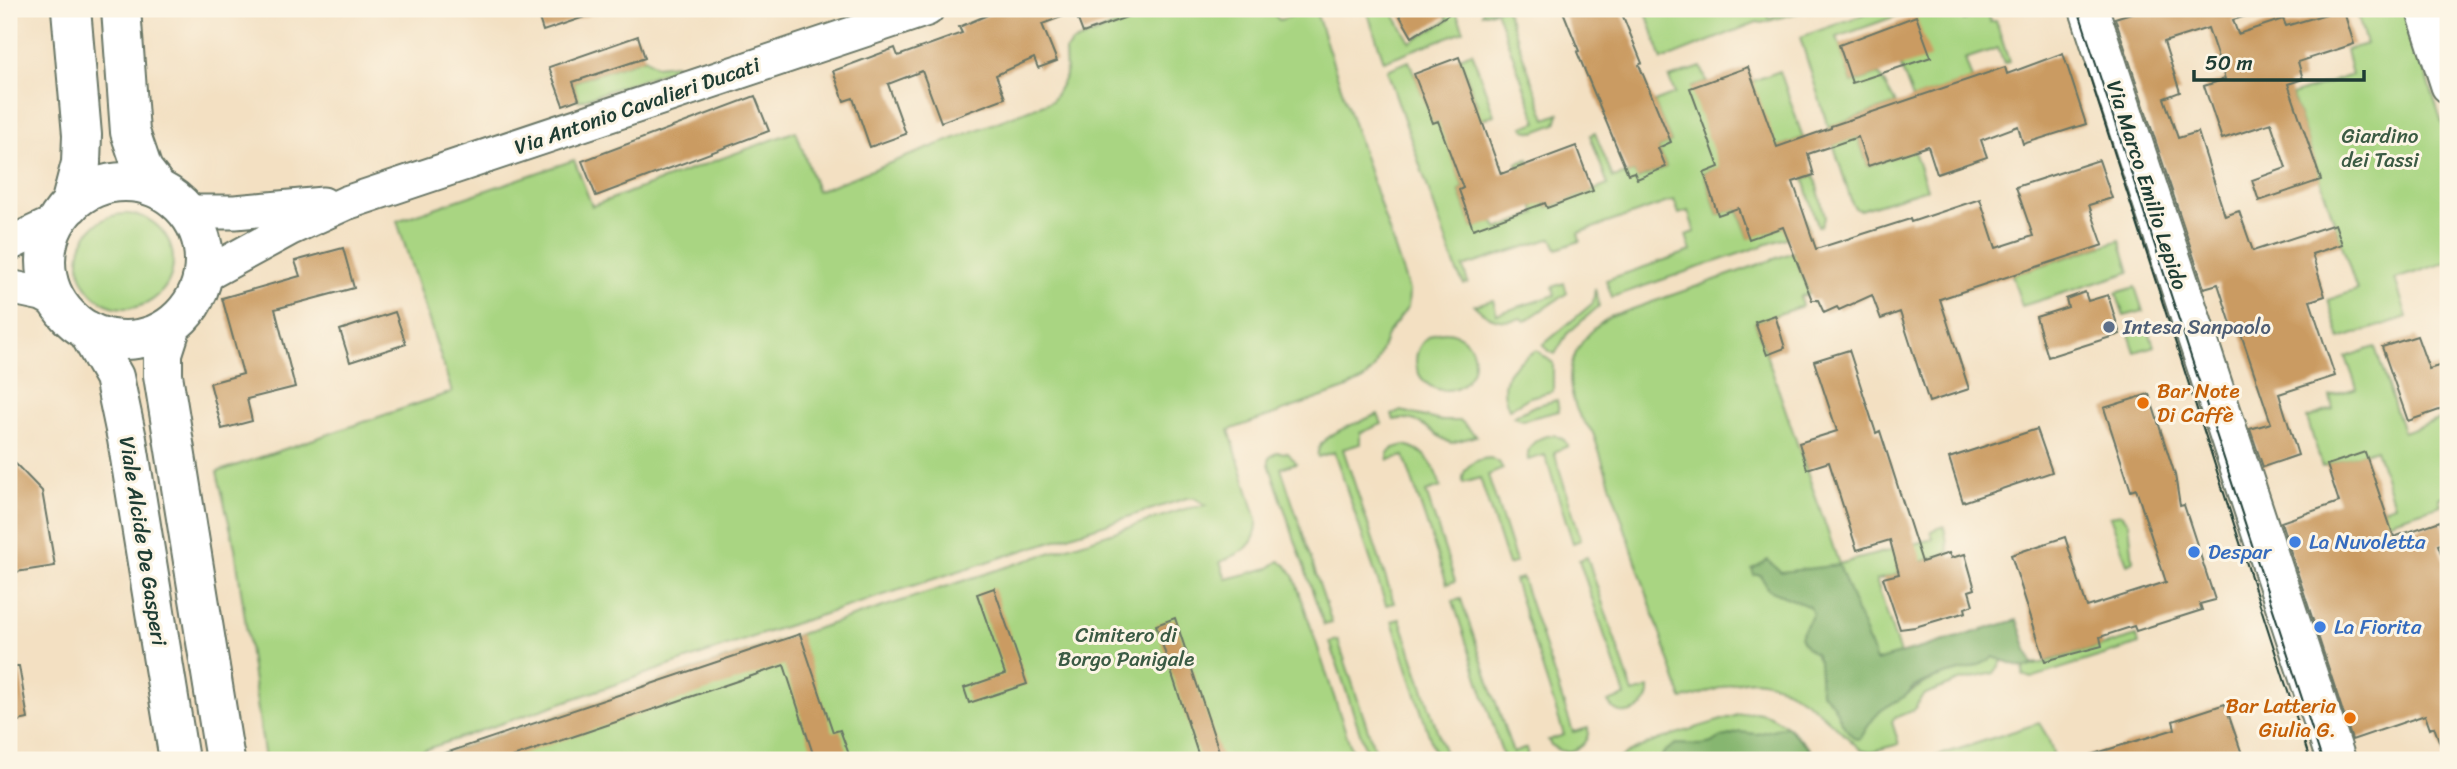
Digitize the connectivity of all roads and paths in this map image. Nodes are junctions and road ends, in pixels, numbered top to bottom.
1 (71, 9) edge
2 (121, 9) edge
3 (927, 9) edge
4 (2088, 9) edge
5 (2423, 9) edge
6 (2448, 86) edge
7 (157, 188) junction
8 (346, 203) junction
9 (187, 212) junction
10 (63, 214) junction
11 (9, 244) edge
12 (203, 276) junction
13 (9, 288) edge
14 (57, 302) junction
15 (172, 325) junction
16 (87, 330) junction
17 (179, 760) edge
18 (225, 760) edge
19 (2336, 760) edge

1 - 10 main road
2 - 7 main road
3 - 8 street, Via Antonio Cavalieri Ducati
4 - 19 main road, Via Marco Emilio Lepido
5 - 6 street
7 - 9 main road
7 - 10 main road
8 - 9 street, Via Antonio Cavalieri Ducati
8 - 12 street, Via Antonio Cavalieri Ducati
9 - 12 main road
10 - 11 street
10 - 14 main road
12 - 15 main road
13 - 14 street
14 - 16 main road
15 - 16 main road
15 - 18 main road
16 - 17 main road, Viale Alcide De Gasperi

